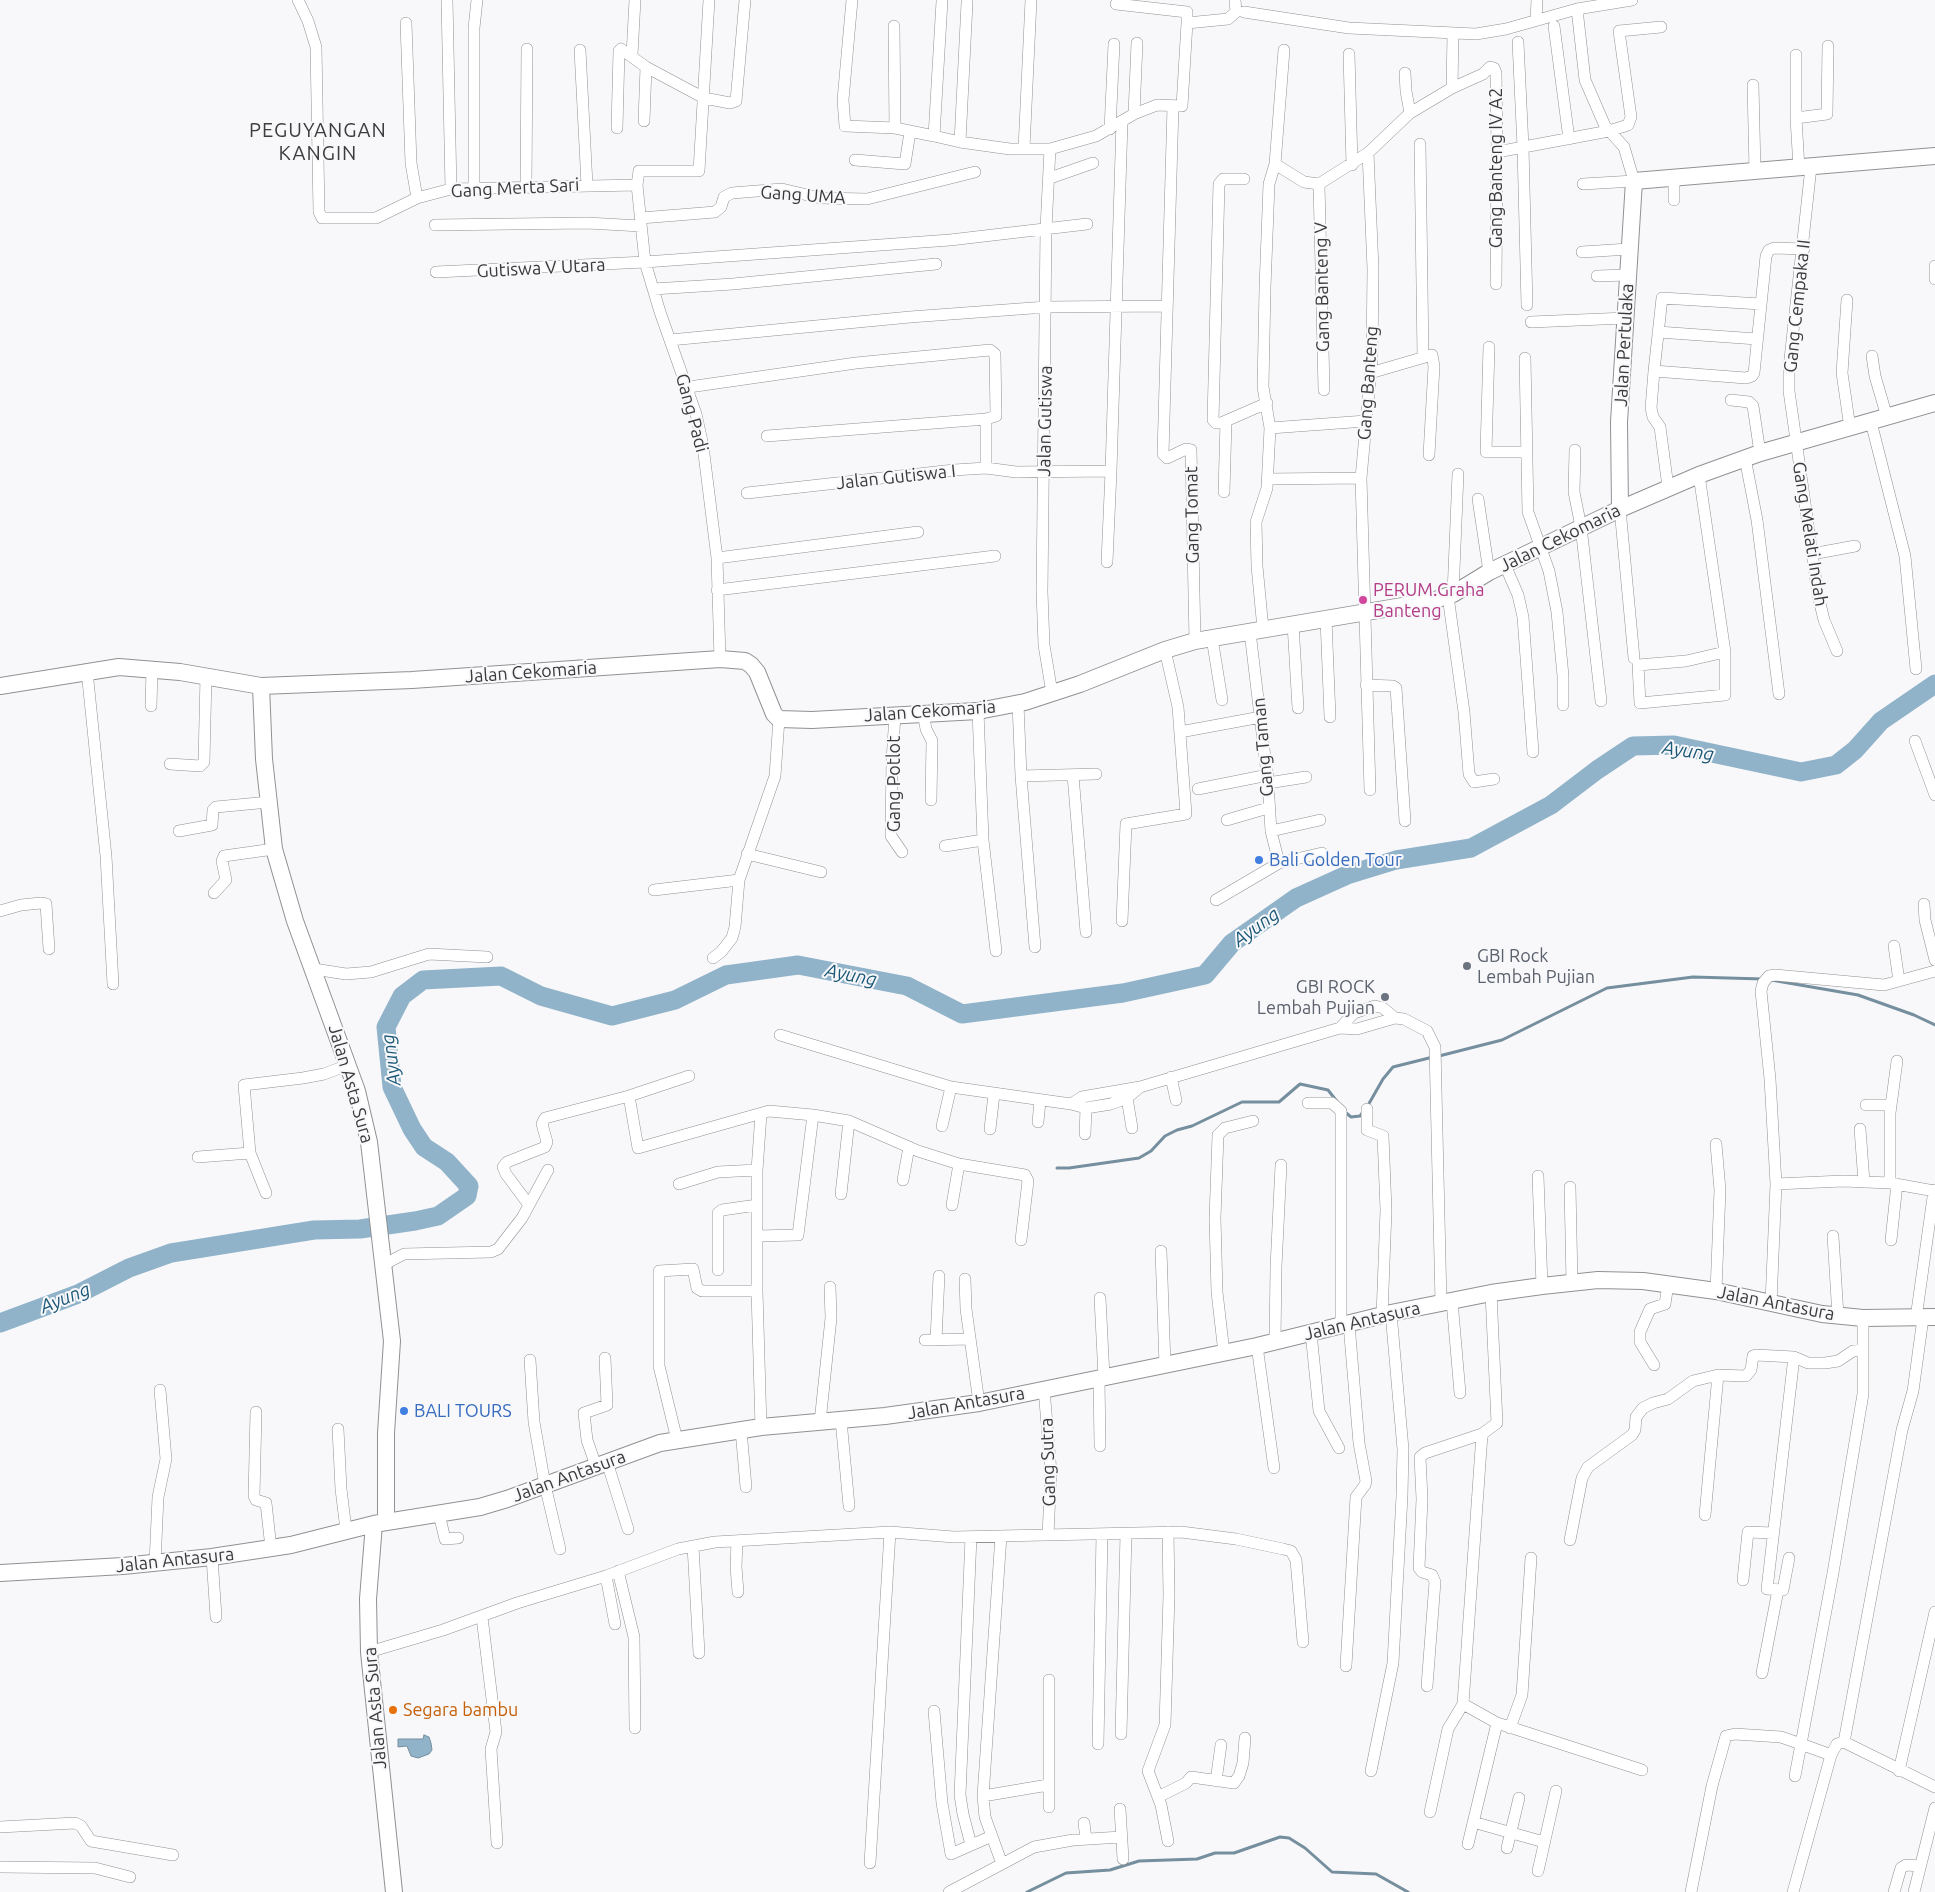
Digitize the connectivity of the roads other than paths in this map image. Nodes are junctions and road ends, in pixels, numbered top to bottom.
1 (298, 0) edge
2 (447, 0) edge
3 (477, 0) edge
4 (635, 0) edge
5 (709, 0) edge
6 (745, 0) edge
7 (852, 0) edge
8 (1031, 0) edge
9 (1188, 0) edge
10 (1235, 0) edge
11 (1537, 0) edge
12 (1627, 0) edge
13 (942, 1) dead end
14 (967, 3) dead end
15 (1116, 4) dead end
16 (1577, 9) junction
17 (1244, 12) dead end
18 (1187, 17) junction
19 (1536, 20) junction
20 (406, 23) dead end
21 (894, 26) dead end
22 (1554, 26) dead end
23 (1661, 27) dead end
24 (1453, 33) junction
25 (1518, 42) dead end
26 (1137, 43) dead end
27 (1114, 44) dead end
28 (1828, 46) dead end
29 (527, 49) dead end
30 (580, 50) dead end
31 (1284, 50) dead end
32 (1349, 54) dead end
33 (632, 55) junction
34 (1796, 55) dead end
35 (646, 67) junction
36 (1405, 73) dead end
37 (1753, 85) dead end
38 (1452, 88) junction
39 (704, 98) junction
40 (1173, 106) junction
41 (1410, 112) junction
42 (1134, 114) junction
43 (1796, 118) junction
44 (644, 122) dead end
45 (1122, 122) junction
46 (617, 128) dead end
47 (895, 128) junction
48 (1110, 129) junction
49 (910, 132) junction
50 (1609, 132) junction
51 (934, 136) junction
52 (1569, 139) junction
53 (960, 142) junction
54 (1420, 144) dead end
55 (1523, 147) junction
56 (1050, 148) junction
57 (1024, 149) junction
58 (1497, 152) junction
59 (1368, 153) junction
60 (1935, 156) edge
61 (855, 160) dead end
62 (1092, 163) dead end
63 (1275, 164) junction
64 (1352, 165) junction
65 (1805, 167) junction
66 (1755, 171) junction
67 (974, 172) dead end
68 (1050, 178) junction
69 (1674, 178) junction
70 (1244, 179) dead end
71 (1634, 181) junction
72 (1319, 184) junction
73 (1583, 184) dead end
74 (587, 185) junction
75 (637, 185) junction
76 (474, 187) junction
77 (526, 187) junction
78 (451, 189) junction
79 (417, 198) junction
80 (1674, 200) dead end
81 (641, 222) junction
82 (1087, 224) dead end
83 (435, 225) dead end
84 (1046, 228) junction
85 (1629, 249) junction
86 (1804, 249) junction
87 (1582, 252) dead end
88 (645, 262) junction
89 (936, 264) dead end
90 (1935, 266) edge
91 (436, 272) dead end
92 (1628, 275) junction
93 (1596, 276) dead end
94 (1935, 279) edge
95 (1496, 284) dead end
96 (653, 289) junction
97 (1847, 300) dead end
98 (1761, 304) junction
99 (1527, 305) dead end
100 (1117, 306) junction
101 (1166, 306) junction
102 (1046, 307) junction
103 (1626, 318) junction
104 (1531, 322) dead end
105 (1658, 332) junction
106 (1758, 339) junction
107 (670, 340) junction
108 (1489, 347) dead end
109 (1872, 356) dead end
110 (1423, 357) junction
111 (1525, 358) dead end
112 (1654, 371) junction
113 (1370, 373) junction
114 (689, 387) dead end
115 (1324, 390) dead end
116 (1731, 400) dead end
117 (1267, 403) junction
118 (1935, 403) edge
119 (1887, 417) junction
120 (986, 419) junction
121 (1226, 421) junction
122 (1366, 421) junction
123 (1871, 422) junction
124 (1270, 428) junction
125 (1850, 428) junction
126 (767, 436) dead end
127 (1797, 444) junction
128 (1574, 450) dead end
129 (1526, 452) junction
130 (1429, 455) dead end
131 (1752, 456) junction
132 (986, 468) junction
133 (1044, 471) junction
134 (1111, 471) junction
135 (1458, 474) dead end
136 (1699, 475) junction
137 (1361, 478) junction
138 (1268, 479) junction
139 (1668, 487) junction
140 (1224, 492) dead end
141 (747, 493) dead end
142 (1478, 499) dead end
143 (1620, 509) junction
144 (1581, 527) junction
145 (918, 532) dead end
146 (1855, 546) dead end
147 (1539, 547) junction
148 (1812, 554) junction
149 (995, 556) dead end
150 (717, 558) junction
151 (1107, 562) dead end
152 (1505, 565) junction
153 (1489, 572) junction
154 (718, 590) junction
155 (1450, 595) junction
156 (1363, 614) junction
157 (1326, 619) junction
158 (1293, 624) junction
159 (1256, 630) junction
160 (1212, 638) junction
161 (1195, 641) junction
162 (1165, 650) junction
163 (1837, 651) dead end
164 (1725, 652) junction
165 (1634, 658) dead end
166 (720, 659) junction
167 (152, 669) junction
168 (1916, 669) dead end
169 (87, 671) junction
170 (206, 676) junction
171 (1366, 685) junction
172 (0, 686) edge
173 (261, 686) junction
174 (1052, 693) junction
175 (1779, 694) dead end
176 (1222, 700) dead end
177 (1602, 701) dead end
178 (1018, 704) junction
179 (1563, 705) dead end
180 (151, 706) dead end
181 (1298, 708) dead end
182 (978, 711) junction
183 (895, 714) junction
184 (924, 715) junction
185 (1261, 717) junction
186 (1330, 717) dead end
187 (779, 719) junction
188 (1180, 732) junction
189 (1915, 742) dead end
190 (1533, 752) dead end
191 (170, 764) dead end
192 (1096, 774) dead end
193 (1073, 775) junction
194 (1021, 776) junction
195 (1306, 777) dead end
196 (1268, 779) junction
197 (1494, 779) dead end
198 (1198, 789) dead end
199 (1370, 790) dead end
200 (1935, 795) edge
201 (931, 800) dead end
202 (269, 802) junction
203 (1268, 808) junction
204 (1227, 820) dead end
205 (1320, 820) dead end
206 (1405, 821) dead end
207 (179, 830) dead end
208 (1271, 831) junction
209 (983, 840) junction
210 (945, 846) dead end
211 (274, 849) junction
212 (902, 852) dead end
213 (1322, 853) dead end
214 (748, 854) junction
215 (1279, 863) junction
216 (821, 872) dead end
217 (739, 880) junction
218 (654, 890) dead end
219 (214, 893) dead end
220 (1216, 900) dead end
221 (1924, 904) dead end
222 (0, 910) edge
223 (1122, 921) dead end
224 (1086, 932) dead end
225 (1894, 946) dead end
226 (1035, 947) dead end
227 (49, 949) dead end
228 (996, 951) dead end
229 (487, 957) dead end
230 (713, 958) dead end
231 (1935, 960) edge
232 (314, 969) junction
233 (1935, 971) edge
234 (1899, 981) junction
235 (113, 984) dead end
236 (1395, 1018) junction
237 (1340, 1028) junction
238 (780, 1035) dead end
239 (1897, 1061) dead end
240 (348, 1064) junction
241 (689, 1076) dead end
242 (1171, 1077) junction
243 (951, 1087) junction
244 (1140, 1087) junction
245 (994, 1094) junction
246 (629, 1096) junction
247 (1128, 1098) junction
248 (1176, 1100) dead end
249 (1040, 1101) junction
250 (1308, 1103) dead end
251 (1071, 1104) junction
252 (1866, 1105) dead end
253 (1891, 1105) junction
254 (1086, 1108) junction
255 (1367, 1109) dead end
256 (761, 1114) junction
257 (814, 1115) junction
258 (1253, 1120) dead end
259 (849, 1121) junction
260 (1038, 1122) dead end
261 (942, 1126) dead end
262 (1132, 1128) dead end
263 (990, 1129) dead end
264 (1860, 1129) dead end
265 (1085, 1134) dead end
266 (1716, 1144) dead end
267 (909, 1147) junction
268 (250, 1153) junction
269 (198, 1157) dead end
270 (959, 1164) junction
271 (1281, 1165) dead end
272 (548, 1170) dead end
273 (757, 1170) junction
274 (1538, 1176) dead end
275 (903, 1180) dead end
276 (1864, 1182) junction
277 (1894, 1183) junction
278 (679, 1184) dead end
279 (1776, 1184) junction
280 (1570, 1187) dead end
281 (1935, 1190) edge
282 (266, 1193) dead end
283 (841, 1194) dead end
284 (529, 1205) junction
285 (757, 1205) junction
286 (952, 1206) dead end
287 (757, 1236) junction
288 (1833, 1236) dead end
289 (1021, 1240) dead end
290 (1891, 1240) dead end
291 (1160, 1251) dead end
292 (384, 1264) junction
293 (718, 1270) dead end
294 (939, 1276) dead end
295 (965, 1279) dead end
296 (1572, 1282) junction
297 (1668, 1284) junction
298 (1542, 1286) junction
299 (830, 1287) dead end
300 (1716, 1291) junction
301 (757, 1292) junction
302 (1491, 1293) junction
303 (1100, 1298) dead end
304 (1446, 1302) junction
305 (1771, 1304) junction
306 (1387, 1314) junction
307 (1838, 1316) junction
308 (1863, 1318) junction
309 (1925, 1318) edge
310 (1345, 1325) junction
311 (1311, 1333) junction
312 (970, 1339) junction
313 (1275, 1342) junction
314 (1257, 1346) junction
315 (1863, 1350) junction
316 (1224, 1353) junction
317 (1794, 1357) junction
318 (605, 1358) dead end
319 (530, 1360) dead end
320 (1654, 1364) dead end
321 (1165, 1365) junction
322 (1718, 1375) junction
323 (1102, 1378) junction
324 (1044, 1389) junction
325 (160, 1390) dead end
326 (1460, 1393) dead end
327 (979, 1403) junction
328 (256, 1412) dead end
329 (841, 1420) junction
330 (820, 1422) junction
331 (761, 1427) junction
332 (338, 1429) dead end
333 (741, 1430) junction
334 (1482, 1434) junction
335 (677, 1440) junction
336 (1100, 1446) dead end
337 (1339, 1448) dead end
338 (601, 1464) junction
339 (1274, 1468) dead end
340 (544, 1485) junction
341 (746, 1487) dead end
342 (849, 1506) dead end
343 (438, 1514) junction
344 (1705, 1515) dead end
345 (380, 1523) junction
346 (628, 1529) dead end
347 (346, 1530) junction
348 (890, 1532) junction
349 (1168, 1532) junction
350 (1774, 1533) junction
351 (1102, 1534) junction
352 (1126, 1534) junction
353 (1048, 1535) junction
354 (1001, 1536) junction
355 (971, 1537) junction
356 (458, 1538) dead end
357 (1570, 1540) dead end
358 (737, 1541) junction
359 (693, 1546) junction
360 (271, 1548) junction
361 (560, 1549) dead end
362 (212, 1557) junction
363 (1531, 1558) dead end
364 (1789, 1558) dead end
365 (155, 1563) junction
366 (618, 1571) junction
367 (0, 1573) edge
368 (606, 1576) junction
369 (1744, 1580) dead end
370 (1778, 1590) junction
371 (738, 1592) dead end
372 (1935, 1612) edge
373 (216, 1617) dead end
374 (482, 1617) junction
375 (615, 1624) dead end
376 (1303, 1642) dead end
377 (369, 1652) junction
378 (699, 1653) dead end
379 (1346, 1666) dead end
380 (1762, 1673) dead end
381 (1050, 1680) dead end
382 (1427, 1686) dead end
383 (1463, 1704) junction
384 (934, 1711) dead end
385 (1497, 1724) junction
386 (636, 1728) dead end
387 (1510, 1728) junction
388 (1121, 1734) dead end
389 (1245, 1738) dead end
390 (1844, 1742) junction
391 (1098, 1744) dead end
392 (1221, 1744) dead end
393 (1802, 1744) junction
394 (1831, 1755) junction
395 (1642, 1770) dead end
396 (1371, 1771) dead end
397 (1899, 1771) junction
398 (1795, 1776) dead end
399 (1216, 1781) junction
400 (1048, 1785) junction
401 (1935, 1787) edge
402 (1556, 1791) dead end
403 (983, 1796) junction
404 (1158, 1797) junction
405 (1519, 1798) dead end
406 (1048, 1807) dead end
407 (1935, 1808) edge
408 (1120, 1809) dead end
409 (1430, 1812) dead end
410 (1473, 1822) junction
411 (1084, 1823) dead end
412 (0, 1827) edge
413 (1511, 1832) junction
414 (992, 1836) junction
415 (1121, 1837) junction
416 (1086, 1839) junction
417 (1168, 1842) dead end
418 (1544, 1842) junction
419 (497, 1843) dead end
420 (1468, 1844) dead end
421 (972, 1845) junction
422 (1507, 1848) dead end
423 (173, 1855) dead end
424 (1123, 1859) dead end
425 (870, 1863) dead end
426 (1002, 1864) junction
427 (1920, 1866) junction
428 (0, 1868) edge
429 (1538, 1871) dead end
430 (130, 1878) dead end
431 (394, 1892) edge
432 (949, 1892) edge
433 (1691, 1892) edge
434 (1793, 1892) edge
435 (1894, 1892) edge
436 (1914, 1892) edge

1 - 79 street, Gang Merta Sari
2 - 78 street
3 - 76 street
4 - 33 street
5 - 39 street
6 - 39 street
7 - 47 street
8 - 57 street
9 - 18 street
10 - 18 street
11 - 19 street
12 - 16 street
13 - 51 street
14 - 53 street
15 - 18 street
16 - 19 street
16 - 50 street, Jalan Pertulaka
17 - 24 street
18 - 40 street
19 - 24 street
20 - 79 street
21 - 47 street
22 - 52 street
23 - 50 street
24 - 38 street
25 - 55 street
26 - 42 street
27 - 48 street
28 - 43 street
29 - 77 street
30 - 74 street
31 - 63 street, Gang Taman
32 - 64 street
33 - 35 street
33 - 46 street
34 - 43 street, Gang Cempaka II
35 - 39 street
35 - 44 street
36 - 41 street
37 - 66 street
38 - 41 street
38 - 58 street, Gang Banteng IV A2
39 - 75 street, Gang Padi
40 - 42 street
40 - 101 street
41 - 59 street
42 - 45 street
43 - 65 street, Gang Cempaka II
45 - 48 street
45 - 100 street
47 - 49 street
48 - 56 street
49 - 51 street
49 - 61 street
50 - 52 street
50 - 71 street, Jalan Pertulaka
51 - 53 street
52 - 55 street
53 - 57 street
54 - 110 street
55 - 58 street
55 - 99 street
56 - 57 street
56 - 68 street, Jalan Gutiswa
58 - 95 street, Gang Banteng IV A2
59 - 64 street
59 - 113 street, Gang Banteng
60 - 65 street
62 - 68 street
63 - 72 street
63 - 117 street, Gang Taman
64 - 72 street
65 - 66 street
65 - 86 street, Gang Cempaka II
66 - 69 street
67 - 81 street, Gang UMA
68 - 84 street, Jalan Gutiswa
69 - 71 street
69 - 80 street
70 - 121 street
71 - 73 street
71 - 85 street, Jalan Pertulaka
72 - 115 street, Gang Banteng V
74 - 75 street, Gang Merta Sari
74 - 77 street, Gang Merta Sari
75 - 81 street, Gang Padi
76 - 77 street, Gang Merta Sari
76 - 78 street, Gang Merta Sari
78 - 79 street, Gang Merta Sari
81 - 83 street, Gang UMA
81 - 88 street, Gang Padi
82 - 84 street, Gutiswa V Utara
84 - 88 street, Gutiswa V Utara
84 - 102 street, Jalan Gutiswa
85 - 87 street
85 - 92 street, Jalan Pertulaka
86 - 98 street
86 - 127 street, Gang Cempaka II
88 - 91 street, Gutiswa V Utara
88 - 96 street, Gang Padi
89 - 96 street
90 - 94 street
92 - 93 street
92 - 103 street, Jalan Pertulaka
96 - 107 street, Gang Padi
97 - 125 street
98 - 105 street
98 - 106 street
100 - 101 street
100 - 102 street
100 - 134 street
101 - 161 street, Gang Tomat
102 - 107 street
102 - 133 street, Jalan Gutiswa
103 - 104 street
103 - 143 street, Jalan Pertulaka
105 - 106 street
105 - 112 street
106 - 112 street
107 - 150 street, Gang Padi
108 - 129 street
109 - 119 street
110 - 113 street
110 - 130 street
111 - 129 street
112 - 139 street
113 - 122 street, Gang Banteng
114 - 120 street
116 - 131 street
117 - 121 street
117 - 124 street, Gang Taman
118 - 119 street, Jalan Cekomaria
119 - 123 street, Jalan Cekomaria
120 - 126 street
120 - 132 street
121 - 140 street
122 - 124 street
122 - 137 street, Gang Banteng
123 - 125 street, Jalan Cekomaria
123 - 168 street
124 - 138 street, Gang Taman
125 - 127 street, Jalan Cekomaria
127 - 131 street, Jalan Cekomaria
127 - 148 street, Gang Melati Indah
128 - 144 street
129 - 147 street
131 - 136 street, Jalan Cekomaria
131 - 175 street
132 - 133 street, Jalan Gutiswa I
132 - 141 street, Jalan Gutiswa I
133 - 134 street, Jalan Gutiswa I
133 - 174 street, Jalan Gutiswa
134 - 151 street
135 - 155 street
136 - 139 street, Jalan Cekomaria
136 - 164 street
137 - 138 street
137 - 156 street, Gang Banteng
138 - 159 street, Gang Taman
139 - 143 street, Jalan Cekomaria
142 - 153 street
143 - 144 street, Jalan Cekomaria
143 - 165 street
144 - 147 street, Jalan Cekomaria
144 - 177 street
145 - 150 street
146 - 148 street
147 - 152 street, Jalan Cekomaria
147 - 179 street
148 - 163 street, Gang Melati Indah
149 - 154 street
150 - 154 street, Gang Padi
152 - 153 street, Jalan Cekomaria
152 - 190 street
153 - 155 street, Jalan Cekomaria
154 - 166 street, Gang Padi
155 - 156 street, Jalan Cekomaria
155 - 197 street
156 - 157 street, Jalan Cekomaria
156 - 171 street, Gang Banteng
157 - 158 street, Jalan Cekomaria
157 - 186 street
158 - 159 street, Jalan Cekomaria
158 - 181 street
159 - 160 street, Jalan Cekomaria
159 - 185 street, Gang Taman
160 - 161 street, Jalan Cekomaria
160 - 176 street
161 - 162 street, Jalan Cekomaria
162 - 174 street, Jalan Cekomaria
162 - 188 street
164 - 164 street
166 - 173 street, Jalan Cekomaria
166 - 187 street, Jalan Cekomaria
167 - 169 street, Jalan Cekomaria
167 - 170 street, Jalan Cekomaria
167 - 180 street
169 - 172 street, Jalan Cekomaria
169 - 235 street
170 - 173 street, Jalan Cekomaria
170 - 191 street
171 - 199 street, Gang Banteng
171 - 206 street
173 - 202 street, Jalan Asta Sura
174 - 178 street, Jalan Cekomaria
178 - 182 street, Jalan Cekomaria
178 - 194 street
182 - 184 street, Jalan Cekomaria
182 - 209 street
183 - 184 street, Jalan Cekomaria
183 - 187 street, Jalan Cekomaria
183 - 212 street, Gang Potlot
184 - 201 street
185 - 188 street
185 - 196 street, Gang Taman
187 - 214 street
188 - 223 street
189 - 200 street
192 - 193 street
193 - 194 street
193 - 224 street
194 - 226 street
195 - 196 street
196 - 198 street
196 - 203 street, Gang Taman
202 - 207 street
202 - 211 street, Jalan Asta Sura
203 - 204 street
203 - 208 street, Gang Taman
205 - 208 street
208 - 215 street, Gang Taman
209 - 210 street
209 - 228 street
211 - 219 street
211 - 232 street, Jalan Asta Sura
213 - 215 street
214 - 216 street
214 - 217 street
215 - 220 street
217 - 218 street
217 - 230 street
221 - 231 street
222 - 227 street
225 - 234 street
229 - 232 street
232 - 240 street, Jalan Asta Sura
233 - 234 street
234 - 279 street
236 - 237 street
236 - 237 street
236 - 304 street
237 - 242 street
238 - 243 street
239 - 253 street
240 - 268 street
240 - 292 street, Jalan Asta Sura
241 - 246 street
242 - 244 street
242 - 248 street
243 - 245 street
243 - 261 street
244 - 247 street
244 - 251 street
245 - 249 street
245 - 263 street
246 - 256 street
246 - 284 street
247 - 254 street
247 - 262 street
249 - 251 street
249 - 260 street
250 - 310 street
251 - 254 street
252 - 253 street
253 - 277 street
254 - 265 street
255 - 306 street
256 - 257 street
256 - 273 street
257 - 259 street
257 - 287 street
258 - 316 street
259 - 267 street
259 - 283 street
264 - 276 street
266 - 300 street
267 - 270 street
267 - 275 street
268 - 269 street
268 - 282 street
270 - 286 street
270 - 289 street
271 - 313 street
272 - 284 street
273 - 278 street
273 - 285 street
274 - 298 street
276 - 277 street
276 - 279 street
277 - 281 street
277 - 290 street
279 - 305 street
280 - 296 street
281 - 309 street
284 - 292 street
285 - 287 street
285 - 293 street
287 - 301 street
288 - 307 street
291 - 321 street
292 - 345 street, Jalan Asta Sura
294 - 312 street
295 - 312 street
296 - 297 street, Jalan Antasura
296 - 298 street, Jalan Antasura
297 - 300 street, Jalan Antasura
297 - 320 street
298 - 302 street, Jalan Antasura
299 - 330 street
300 - 305 street, Jalan Antasura
301 - 331 street
301 - 335 street
302 - 304 street, Jalan Antasura
302 - 334 street
303 - 323 street
304 - 306 street, Jalan Antasura
304 - 326 street
305 - 307 street, Jalan Antasura
306 - 310 street, Jalan Antasura
306 - 396 street
307 - 308 street, Jalan Antasura
308 - 309 street, Jalan Antasura
308 - 315 street
309 - 390 street
310 - 311 street, Jalan Antasura
310 - 379 street
311 - 313 street, Jalan Antasura
311 - 337 street
312 - 327 street
313 - 314 street, Jalan Antasura
314 - 316 street, Jalan Antasura
314 - 339 street
315 - 317 street
315 - 393 street
316 - 321 street, Jalan Antasura
317 - 322 street
317 - 350 street
318 - 338 street
319 - 340 street
321 - 323 street, Jalan Antasura
322 - 344 street
322 - 357 street
323 - 324 street, Jalan Antasura
323 - 336 street
324 - 327 street, Jalan Antasura
324 - 353 street, Gang Sutra
325 - 365 street
327 - 329 street, Jalan Antasura
328 - 360 street
329 - 330 street, Jalan Antasura
329 - 342 street
330 - 331 street, Jalan Antasura
331 - 333 street, Jalan Antasura
332 - 347 street
333 - 335 street, Jalan Antasura
333 - 341 street
334 - 382 street
334 - 383 street
335 - 338 street, Jalan Antasura
338 - 340 street, Jalan Antasura
338 - 346 street
340 - 343 street, Jalan Antasura
340 - 361 street
343 - 345 street, Jalan Antasura
343 - 356 street
345 - 347 street, Jalan Antasura
345 - 377 street, Jalan Asta Sura
347 - 360 street, Jalan Antasura
348 - 355 street
348 - 358 street
348 - 425 street
349 - 352 street
349 - 376 street
349 - 404 street
350 - 369 street
350 - 370 street
351 - 352 street
351 - 353 street
351 - 391 street
352 - 388 street
353 - 354 street
354 - 355 street
354 - 403 street
355 - 421 street
358 - 359 street
358 - 371 street
359 - 366 street
359 - 378 street
360 - 362 street, Jalan Antasura
362 - 365 street, Jalan Antasura
362 - 373 street
363 - 387 street
364 - 370 street
365 - 367 street, Jalan Antasura
366 - 368 street
366 - 386 street
368 - 374 street
368 - 375 street
370 - 380 street
372 - 397 street
374 - 377 street
374 - 419 street
377 - 431 street, Jalan Asta Sura
381 - 400 street
383 - 385 street
383 - 409 street
384 - 421 street
385 - 387 street
385 - 410 street
387 - 395 street
389 - 399 street
390 - 394 street
390 - 397 street
392 - 399 street
393 - 394 street
393 - 398 street
393 - 433 street
394 - 434 street
397 - 401 street
399 - 404 street
400 - 403 street
400 - 406 street
402 - 418 street
403 - 414 street
404 - 417 street
405 - 413 street
407 - 427 street
408 - 415 street
410 - 413 street
410 - 420 street
411 - 416 street
412 - 423 street
413 - 418 street
413 - 422 street
414 - 421 street
414 - 426 street
415 - 416 street
415 - 424 street
416 - 426 street
418 - 429 street
426 - 432 street
427 - 435 street
427 - 436 street
428 - 430 street

